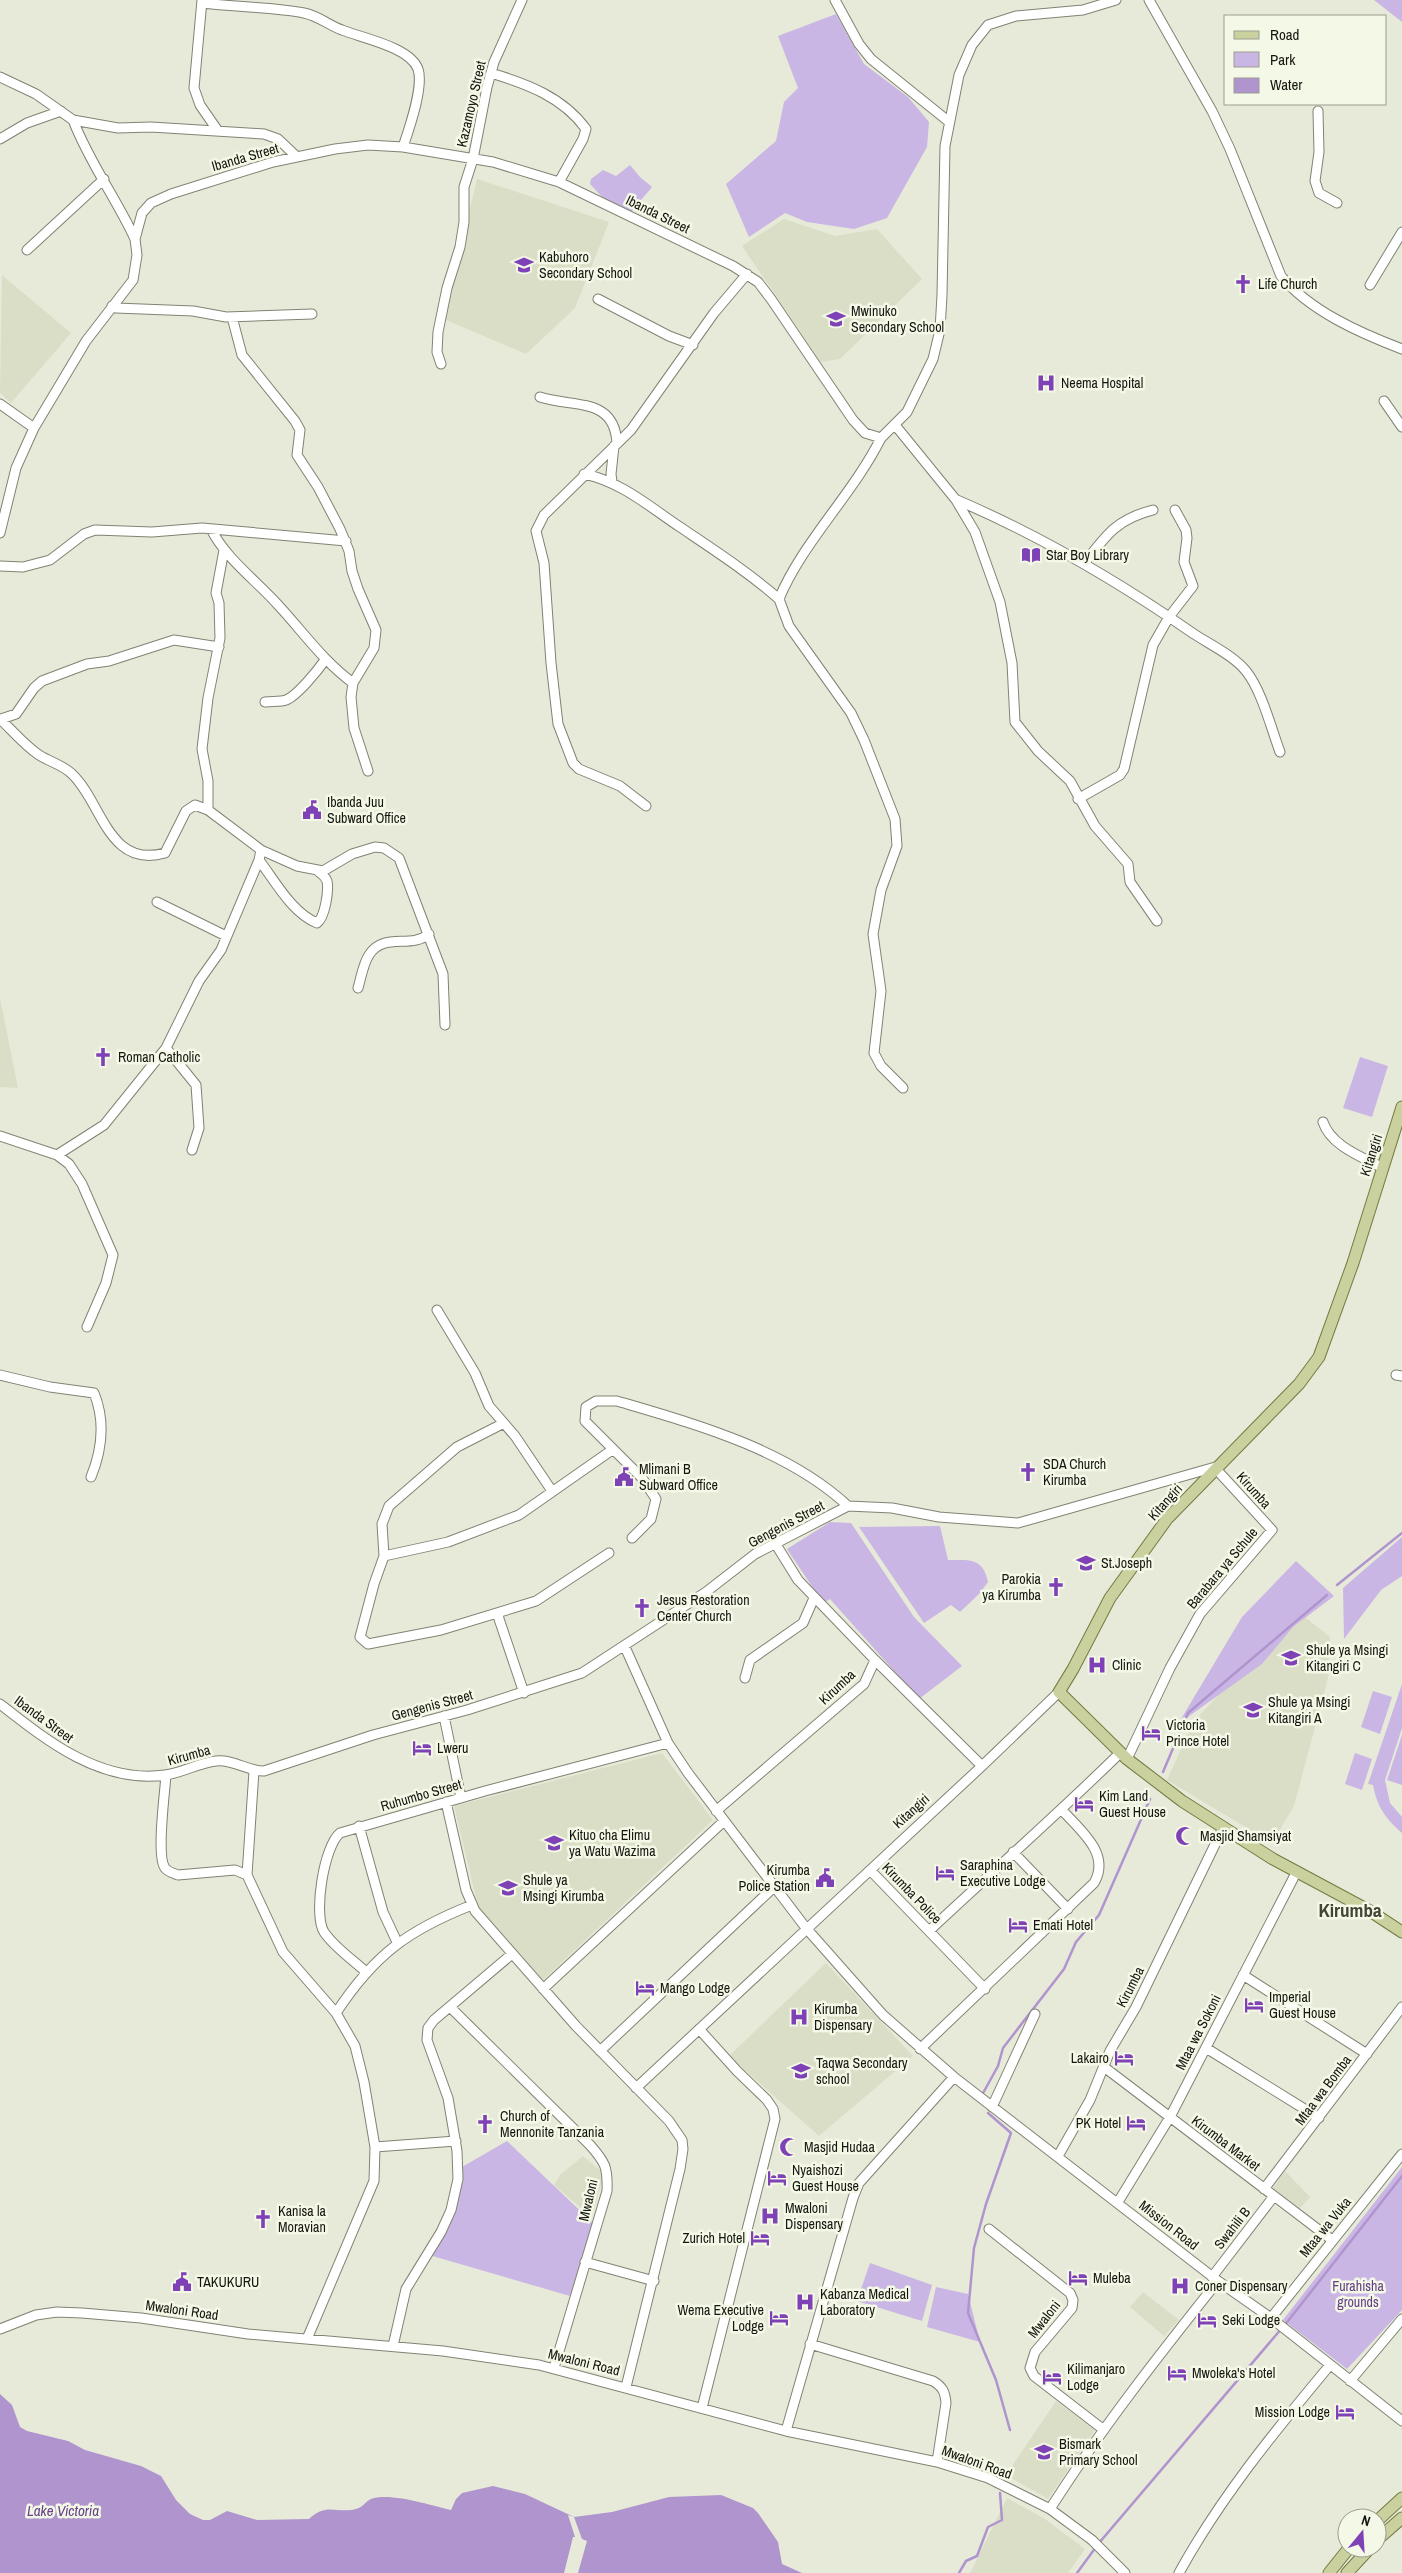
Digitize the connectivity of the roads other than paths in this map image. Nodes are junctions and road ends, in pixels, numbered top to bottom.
1 (522, 0) edge
2 (836, 0) edge
3 (1116, 0) edge
4 (1148, 0) edge
5 (202, 2) edge
6 (491, 73) junction
7 (0, 77) edge
8 (61, 111) junction
9 (1318, 111) dead end
10 (73, 120) junction
11 (948, 121) junction
12 (218, 131) junction
13 (0, 138) edge
14 (403, 147) junction
15 (297, 157) junction
16 (473, 159) junction
17 (104, 179) junction
18 (559, 182) junction
19 (1337, 203) dead end
20 (1402, 232) edge
21 (135, 239) junction
22 (27, 250) dead end
23 (748, 274) junction
24 (1370, 285) dead end
25 (598, 299) dead end
26 (112, 306) junction
27 (312, 314) dead end
28 (232, 317) junction
29 (693, 345) junction
30 (1402, 349) edge
31 (441, 364) dead end
32 (540, 397) dead end
33 (1384, 401) dead end
34 (0, 404) edge
35 (895, 425) junction
36 (34, 428) junction
37 (1402, 428) edge
38 (881, 438) junction
39 (616, 444) junction
40 (584, 474) junction
41 (612, 482) junction
42 (956, 500) junction
43 (1153, 510) dead end
44 (1175, 510) dead end
45 (211, 529) junction
46 (0, 533) edge
47 (346, 541) junction
48 (224, 550) junction
49 (1084, 564) junction
50 (0, 566) edge
51 (779, 599) junction
52 (1169, 617) junction
53 (219, 647) junction
54 (325, 660) junction
55 (353, 683) junction
56 (265, 702) dead end
57 (0, 719) edge
58 (1280, 752) dead end
59 (368, 771) dead end
60 (1078, 799) junction
61 (646, 806) dead end
62 (208, 810) junction
63 (261, 850) junction
64 (259, 860) junction
65 (319, 872) junction
66 (156, 902) dead end
67 (1156, 921) dead end
68 (429, 934) junction
69 (226, 936) junction
70 (358, 988) dead end
71 (445, 1025) dead end
72 (166, 1048) junction
73 (904, 1088) dead end
74 (1402, 1107) edge
75 (1323, 1122) dead end
76 (0, 1136) edge
77 (192, 1150) dead end
78 (57, 1155) junction
79 (1382, 1168) junction
80 (437, 1310) dead end
81 (86, 1327) dead end
82 (0, 1375) edge
83 (504, 1423) junction
84 (612, 1450) junction
85 (1218, 1467) junction
86 (92, 1477) dead end
87 (552, 1491) junction
88 (848, 1506) junction
89 (1272, 1530) joint
90 (632, 1538) dead end
91 (775, 1543) junction
92 (609, 1553) dead end
93 (384, 1556) junction
94 (814, 1598) junction
95 (497, 1613) junction
96 (625, 1647) junction
97 (875, 1660) junction
98 (745, 1678) dead end
99 (1058, 1692) junction
100 (524, 1693) junction
101 (0, 1704) edge
102 (444, 1716) junction
103 (668, 1743) junction
104 (1123, 1756) junction
105 (982, 1766) junction
106 (254, 1771) junction
107 (128, 1774) joint
108 (166, 1775) junction
109 (461, 1798) junction
110 (446, 1802) junction
111 (1062, 1810) junction
112 (716, 1811) junction
113 (724, 1820) junction
114 (359, 1826) junction
115 (1223, 1828) junction
116 (1013, 1852) junction
117 (870, 1870) junction
118 (1296, 1871) junction
119 (247, 1875) junction
120 (774, 1887) junction
121 (472, 1905) junction
122 (1068, 1909) junction
123 (806, 1928) junction
124 (929, 1931) junction
125 (1402, 1932) edge
126 (397, 1942) junction
127 (512, 1954) junction
128 (366, 1972) junction
129 (1243, 1975) junction
130 (543, 1989) junction
131 (984, 1989) junction
132 (450, 2007) junction
133 (1402, 2007) edge
134 (336, 2013) junction
135 (1034, 2014) dead end
136 (699, 2029) junction
137 (1206, 2048) junction
138 (920, 2049) junction
139 (600, 2051) junction
140 (1367, 2054) junction
141 (1104, 2067) junction
142 (954, 2077) junction
143 (636, 2088) junction
144 (992, 2107) junction
145 (1170, 2117) junction
146 (1319, 2118) junction
147 (456, 2141) junction
148 (374, 2147) junction
149 (1402, 2154) edge
150 (1058, 2156) junction
151 (1264, 2189) junction
152 (1274, 2196) junction
153 (1118, 2202) junction
154 (989, 2229) dead end
155 (1332, 2240) junction
156 (585, 2262) junction
157 (1215, 2279) junction
158 (654, 2281) junction
159 (1402, 2319) edge
160 (1274, 2321) junction
161 (0, 2330) edge
162 (308, 2339) junction
163 (810, 2344) junction
164 (393, 2346) junction
165 (1330, 2366) junction
166 (554, 2368) junction
167 (1350, 2381) junction
168 (626, 2387) junction
169 (702, 2408) junction
170 (1402, 2421) edge
171 (1104, 2430) junction
172 (786, 2431) junction
173 (936, 2462) junction
174 (1402, 2498) edge
175 (1050, 2509) junction
176 (1387, 2512) edge
177 (1402, 2518) edge
178 (1387, 2531) edge
179 (1341, 2558) edge
180 (1361, 2558) edge
181 (1125, 2573) edge
182 (1179, 2573) edge
183 (1329, 2573) edge
184 (1347, 2573) edge

1 - 6 street, Kazamoyo Street
2 - 11 street
3 - 11 street
4 - 30 street
5 - 12 street
5 - 14 street
6 - 16 street, Kazamoyo Street
6 - 18 street
7 - 8 street
8 - 10 street
8 - 13 street
9 - 19 street
10 - 12 street
10 - 17 street
11 - 35 street
12 - 15 street
14 - 15 street, Ibanda Street
14 - 16 street, Ibanda Street
15 - 21 street, Ibanda Street
16 - 18 street, Ibanda Street
16 - 31 street, Kazamoyo Street
17 - 21 street
17 - 22 street
18 - 23 street, Ibanda Street
20 - 24 street
21 - 26 street, Ibanda Street
23 - 29 street
23 - 38 street, Ibanda Street
25 - 29 street
26 - 28 street
26 - 36 street, Ibanda Street
27 - 28 street
28 - 47 street
29 - 39 street
32 - 39 street
33 - 37 street
34 - 36 street
35 - 38 street
35 - 42 street
36 - 46 street, Ibanda Street
38 - 51 street
39 - 40 street
39 - 41 street
40 - 41 street
40 - 61 street
41 - 51 street
42 - 49 street
42 - 60 street
43 - 49 street
44 - 52 street
45 - 47 street
45 - 48 street
45 - 50 street
47 - 55 street
48 - 53 street
48 - 54 street
49 - 52 street
51 - 73 street
52 - 58 street
52 - 60 street
53 - 57 street
53 - 62 street
54 - 55 street
54 - 56 street
55 - 59 street
57 - 62 street
60 - 67 street
62 - 63 street
63 - 64 street
63 - 65 street
64 - 65 street
64 - 69 street
65 - 68 street
66 - 69 street
68 - 70 street
68 - 71 street
69 - 72 street
72 - 77 street
72 - 78 street
74 - 79 main road, Kitangiri
75 - 79 street
76 - 78 street
78 - 81 street
79 - 85 main road, Kitangiri
80 - 83 street
82 - 86 street
83 - 87 street
83 - 93 street
84 - 87 street
84 - 88 street
84 - 90 street
85 - 88 street, Gengenis Street
85 - 89 street, Kirumba
85 - 99 main road, Kitangiri
87 - 93 street
88 - 91 street, Gengenis Street
89 - 104 street, Barabara ya Schule
91 - 94 street
91 - 96 street, Gengenis Street
92 - 95 street
93 - 95 street
94 - 97 street
94 - 98 street
95 - 100 street
96 - 100 street, Gengenis Street
96 - 103 street
97 - 105 street
97 - 112 street, Kirumba
99 - 104 main road
99 - 105 street, Kitangiri
100 - 102 street, Gengenis Street
101 - 107 street, Ibanda Street
102 - 106 street, Gengenis Street
102 - 109 street
103 - 109 street, Ruhumbo Street
103 - 112 street
104 - 111 street, Barabara ya Schule
104 - 115 main road
105 - 117 street, Kitangiri
106 - 108 street, Kirumba
106 - 119 street
107 - 108 street, Kirumba
108 - 119 street
109 - 110 street, Ruhumbo Street
110 - 114 street, Ruhumbo Street
110 - 121 street
111 - 116 street
111 - 122 street
112 - 113 street
113 - 120 street
113 - 130 street
114 - 126 street
114 - 128 street, Ruhumbo Street
115 - 118 main road
115 - 141 street, Kirumba
116 - 122 street
116 - 124 street
117 - 123 street, Kirumba Police
117 - 124 street, Kirumba Police
118 - 125 main road
118 - 129 street, Mtaa wa Sokoni
119 - 134 street
120 - 123 street
120 - 139 street
121 - 126 street
121 - 127 street
122 - 131 street
123 - 136 street
123 - 138 street
124 - 131 street, Kirumba Police
126 - 128 street
127 - 130 street
127 - 132 street
128 - 134 street
129 - 137 street, Mtaa wa Sokoni
129 - 140 street
130 - 139 street
131 - 138 street
132 - 147 street
132 - 156 street, Mwaloni
133 - 140 street, Mtaa wa Bomba
134 - 148 street
135 - 144 street
136 - 143 street
136 - 169 street
137 - 145 street, Mtaa wa Sokoni
137 - 146 street
138 - 142 street, Mission Road
139 - 143 street
140 - 146 street, Mtaa wa Bomba
141 - 145 street, Kirumba Market
141 - 150 street, Kirumba
142 - 144 street, Mission Road
142 - 163 street
143 - 158 street
144 - 150 street, Mission Road
145 - 151 street, Kirumba Market
145 - 153 street, Mtaa wa Sokoni
146 - 151 street, Mtaa wa Bomba
147 - 148 street
147 - 164 street
148 - 162 street
149 - 155 street, Mtaa wa Vuka
150 - 153 street, Mission Road
151 - 152 street, Kirumba Market
152 - 155 street, Kirumba Market
152 - 157 street, Swahili B
153 - 157 street, Mission Road
154 - 171 street, Mwaloni
155 - 160 street, Mtaa wa Vuka
156 - 158 street
156 - 166 street, Mwaloni
157 - 160 street, Mission Road
157 - 171 street
158 - 168 street
159 - 167 street
160 - 165 street, Mission Road
161 - 162 street, Mwaloni Road
162 - 164 street, Mwaloni Road
163 - 172 street
163 - 173 street
164 - 166 street, Mwaloni Road
165 - 167 street, Mission Road
165 - 182 street
166 - 168 street, Mwaloni Road
167 - 170 street, Mission Road
168 - 169 street, Mwaloni Road
169 - 172 street, Mwaloni Road
171 - 175 street
172 - 173 street, Mwaloni Road
173 - 175 street, Mwaloni Road
174 - 176 main road
175 - 181 street, Mwaloni Road
177 - 178 main road
179 - 183 main road
180 - 184 main road

